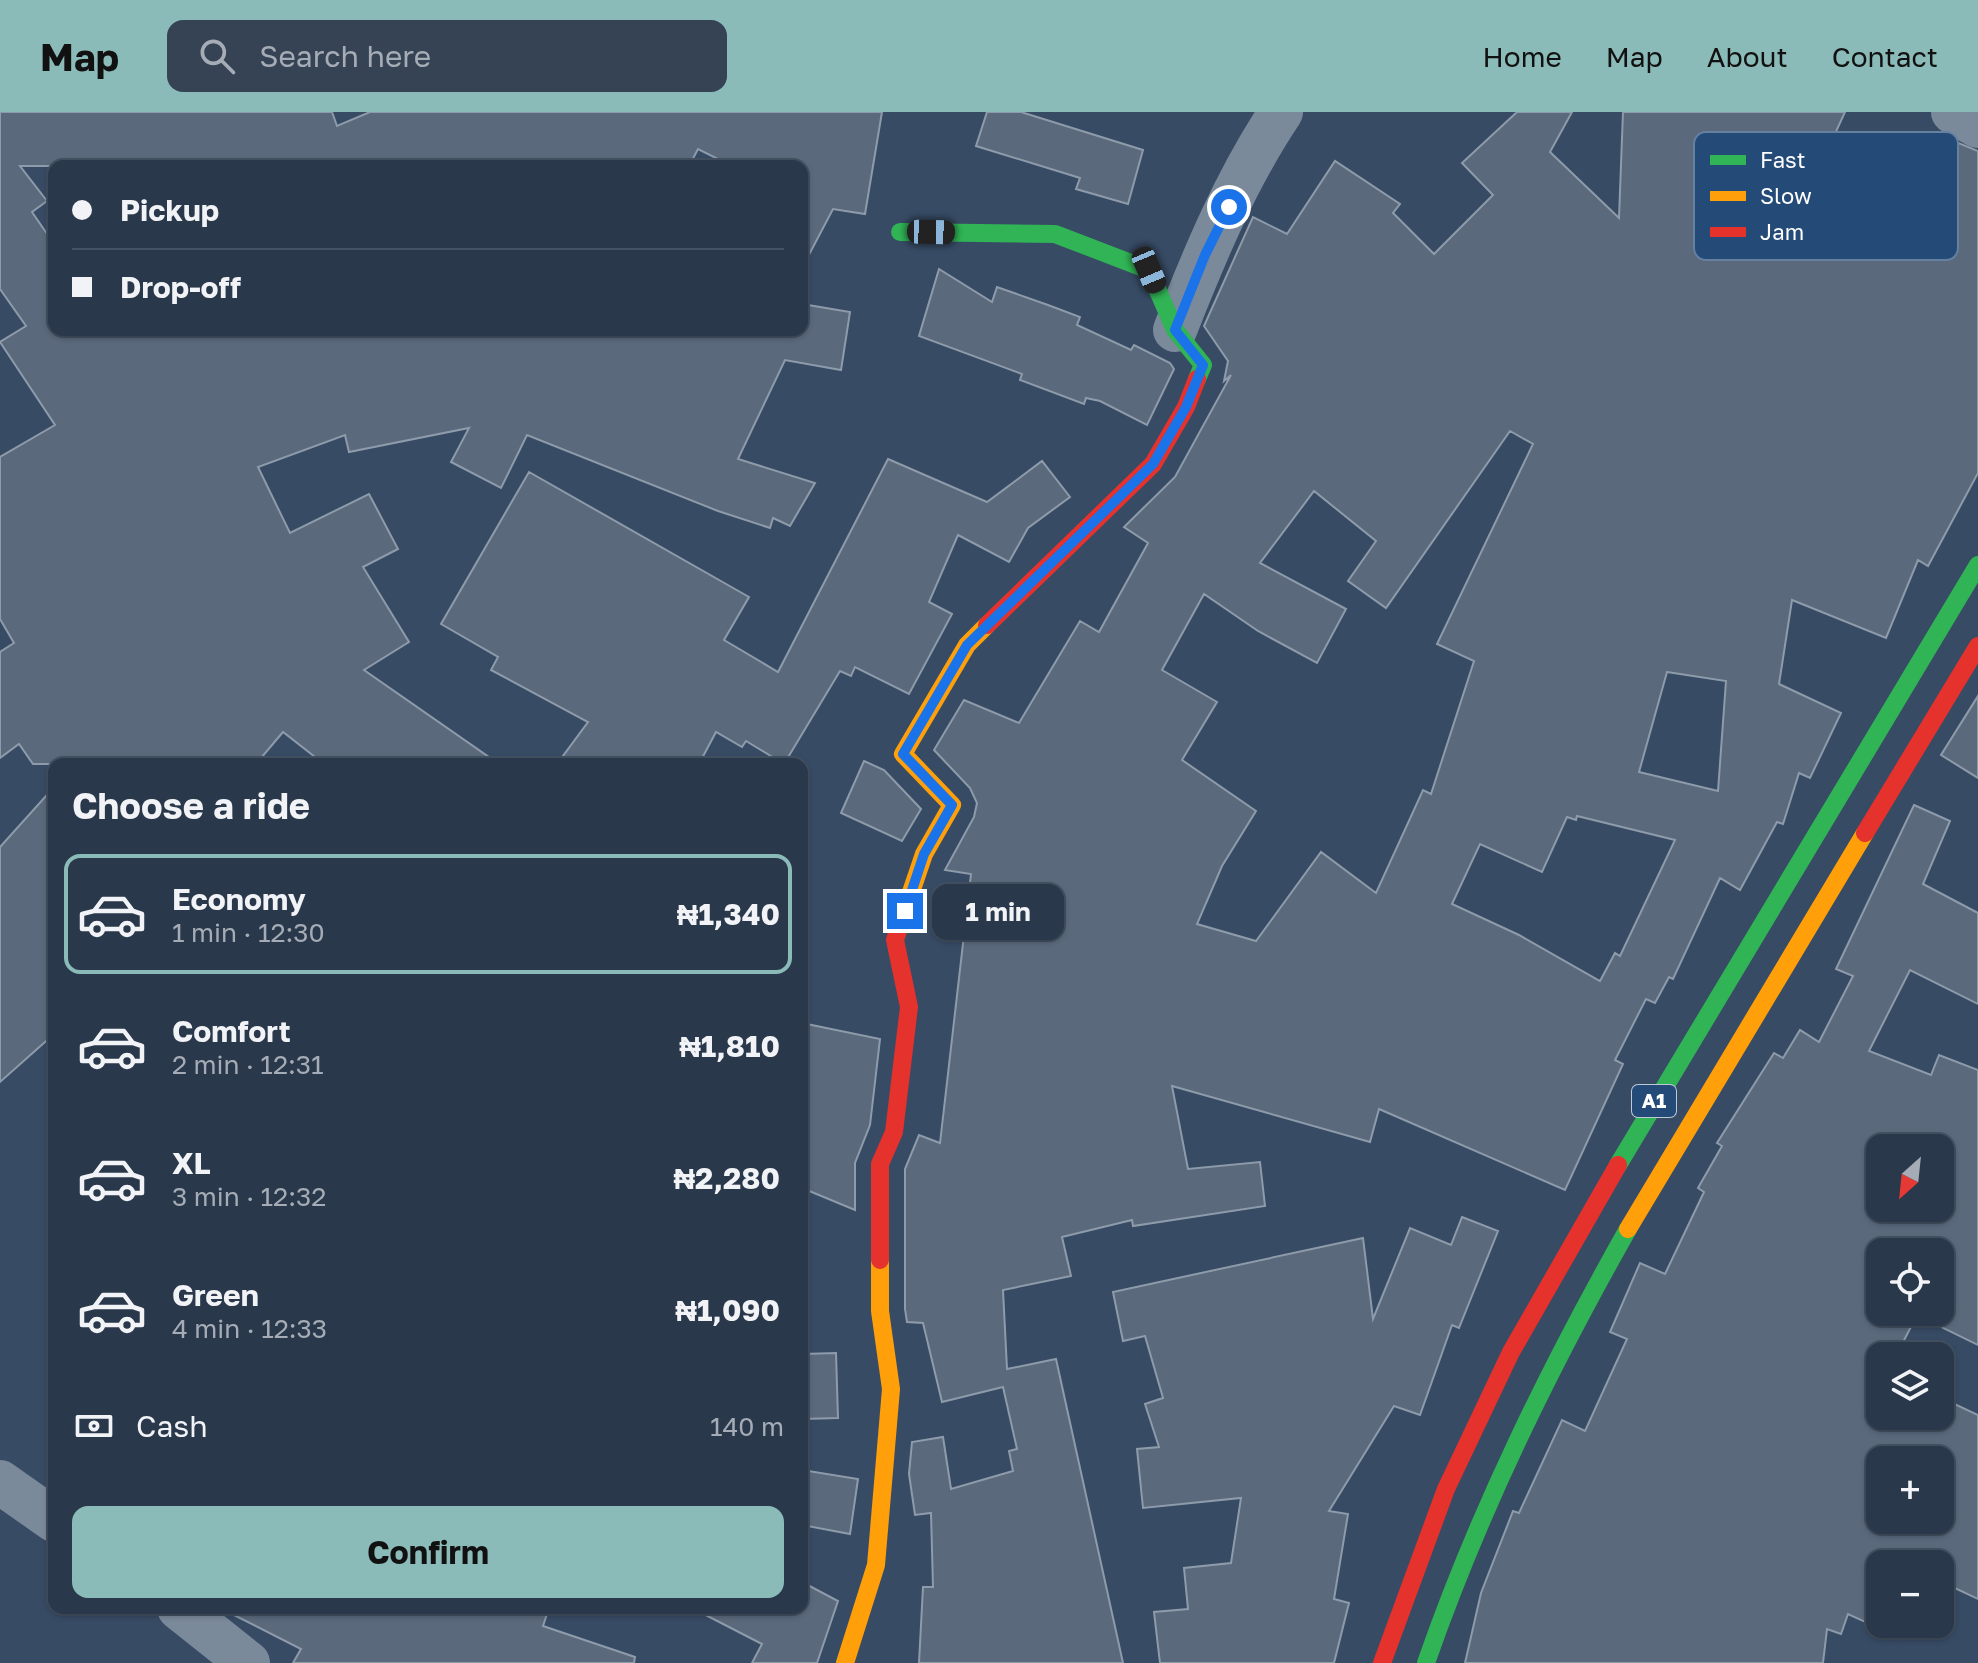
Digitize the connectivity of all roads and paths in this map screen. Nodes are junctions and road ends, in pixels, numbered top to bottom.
1 (1281, 112) edge
2 (1953, 112) edge
3 (1978, 126) edge
4 (900, 232) dead end
5 (1175, 330) junction
6 (1978, 565) edge
7 (1978, 646) edge
8 (0, 1482) edge
9 (48, 1516) edge
10 (187, 1614) edge
11 (248, 1663) edge
12 (845, 1663) edge
13 (1382, 1663) edge
14 (1426, 1663) edge

1 - 5 street
2 - 3 street
4 - 5 main road
5 - 12 main road
6 - 13 main road, A1
7 - 14 main road, A1
8 - 9 street
10 - 11 street

